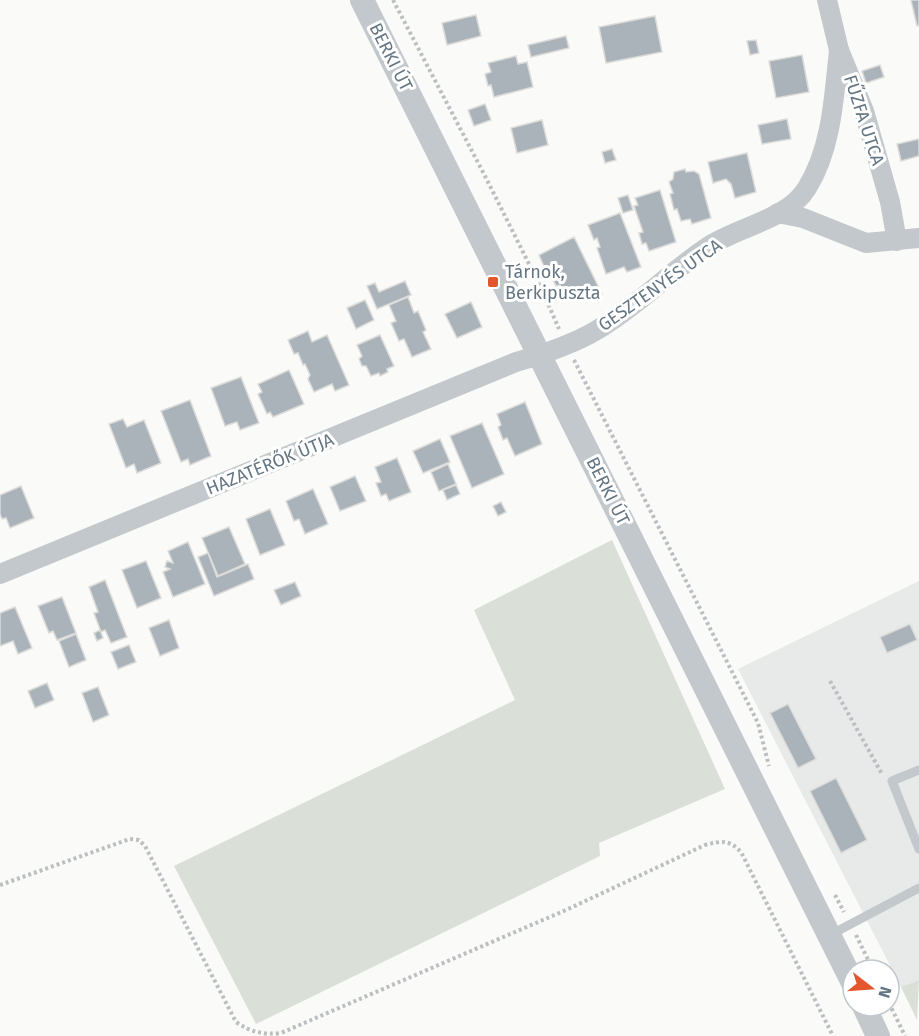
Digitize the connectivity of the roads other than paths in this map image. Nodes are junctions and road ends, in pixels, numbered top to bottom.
1 (362, 0) edge
2 (827, 0) edge
3 (839, 50) junction
4 (778, 213) junction
5 (919, 238) edge
6 (897, 241) junction
7 (540, 355) junction
8 (0, 574) edge
9 (919, 770) edge
10 (919, 849) edge
11 (919, 888) edge
12 (840, 929) junction
13 (847, 958) edge
14 (870, 1018) edge
15 (878, 1036) edge

1 - 7 street, BERKI ÚT
2 - 3 street, FŰZFA UTCA
3 - 4 street, GESZTENYÉS UTCA
3 - 6 street, FŰZFA UTCA
4 - 6 street
4 - 7 street, GESZTENYÉS UTCA
5 - 6 street
7 - 8 street, HAZATÉRŐK ÚTJA
7 - 12 street, BERKI ÚT
9 - 10 lane
11 - 12 lane
12 - 13 street, BERKI ÚT
14 - 15 street

